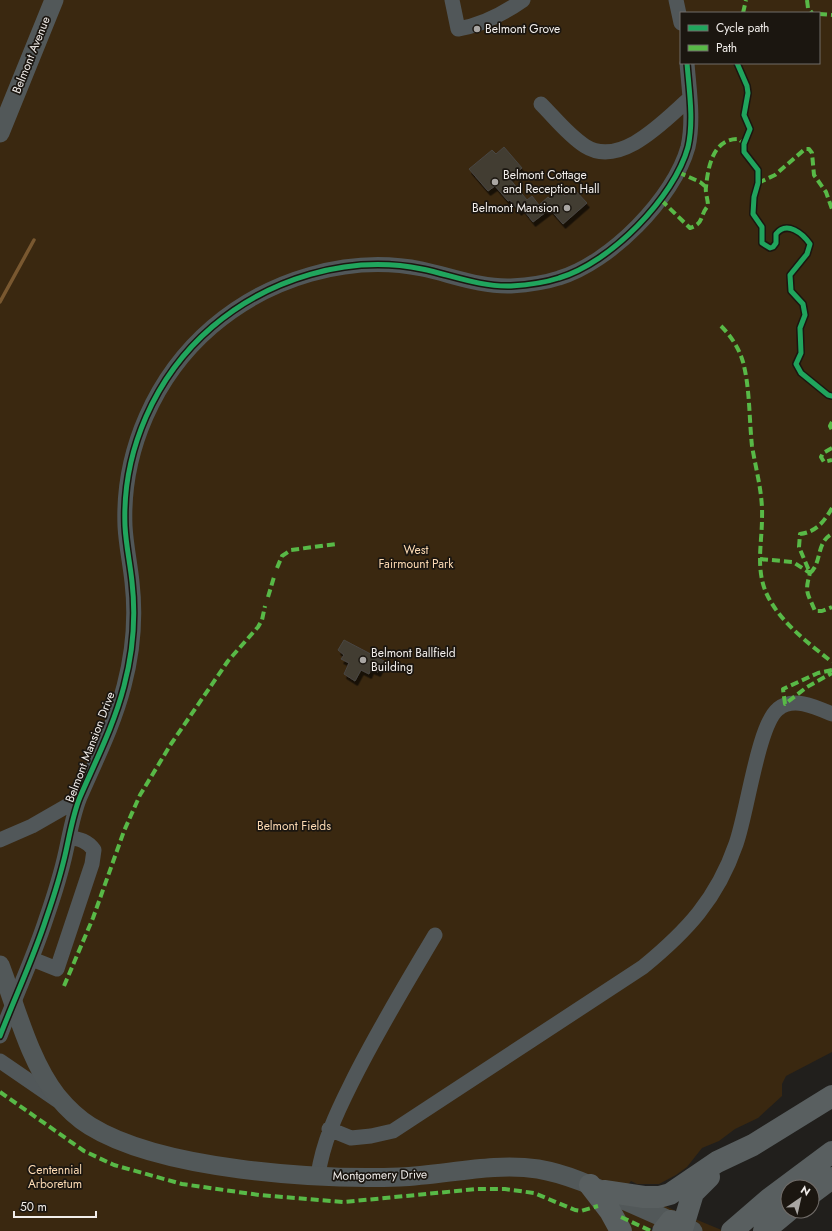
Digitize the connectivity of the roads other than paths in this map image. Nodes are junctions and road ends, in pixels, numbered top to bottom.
1 (54, 0) edge
2 (452, 0) edge
3 (523, 0) edge
4 (676, 0) edge
5 (680, 18) edge
6 (687, 64) edge
7 (690, 98) junction
8 (540, 104) dead end
9 (0, 133) edge
10 (832, 714) edge
11 (79, 799) junction
12 (69, 837) junction
13 (0, 840) edge
14 (435, 935) dead end
15 (32, 959) junction
16 (0, 965) edge
17 (13, 1002) junction
18 (0, 1036) edge
19 (0, 1061) edge
20 (832, 1096) edge
21 (68, 1108) junction
22 (329, 1129) junction
23 (746, 1148) junction
24 (832, 1152) edge
25 (318, 1175) junction
26 (832, 1178) edge
27 (820, 1187) edge
28 (597, 1188) junction
29 (677, 1227) edge
30 (621, 1231) edge
31 (732, 1231) edge

1 - 9 main road, Belmont Avenue
2 - 3 street
4 - 5 street
6 - 7 street, Belmont Mansion Drive
7 - 8 street
7 - 11 street, Belmont Mansion Drive
10 - 22 street
11 - 12 street, Belmont Mansion Drive
11 - 13 street, Belmont Mansion Drive
12 - 15 street, Belmont Mansion Drive
12 - 15 street
14 - 22 street
15 - 17 street, Belmont Mansion Drive
16 - 17 main road, Montgomery Drive
17 - 18 street, Belmont Mansion Drive
17 - 21 main road, Montgomery Drive
19 - 21 street, Montgomery Drive
20 - 23 highway
21 - 25 main road, Montgomery Drive
22 - 25 street
23 - 28 highway
23 - 29 highway
24 - 31 highway
25 - 28 main road, Montgomery Drive
26 - 27 highway
28 - 29 main road, Montgomery Drive
28 - 30 highway

